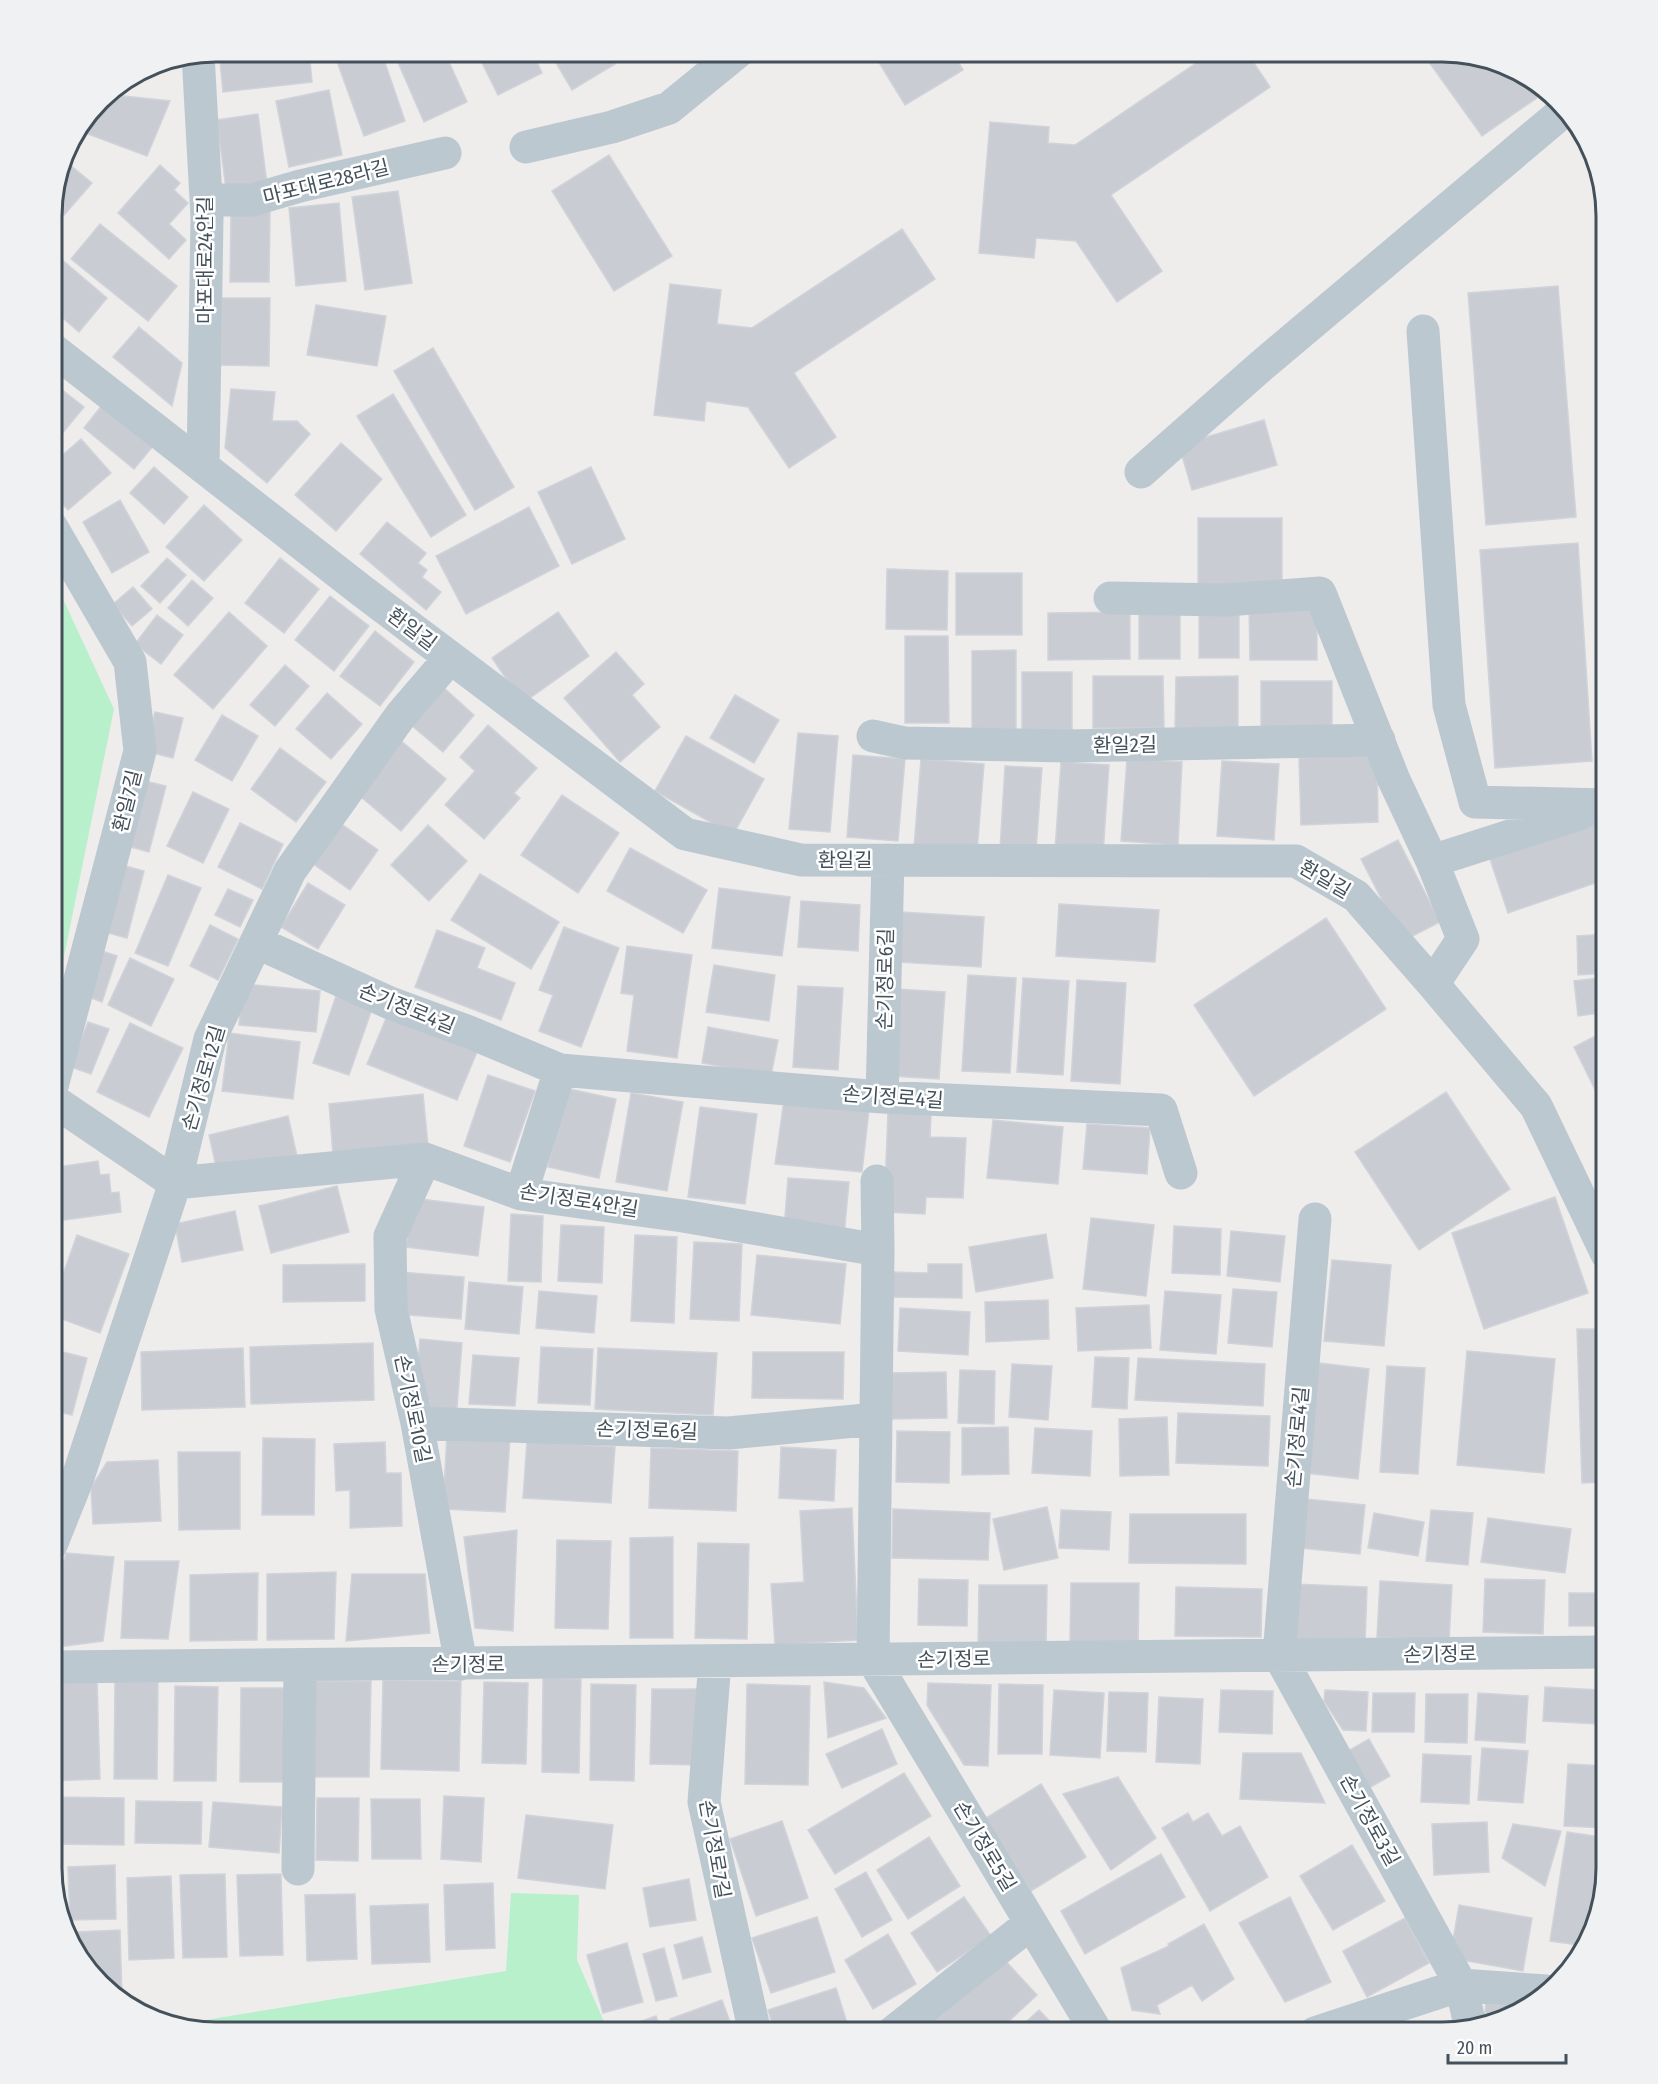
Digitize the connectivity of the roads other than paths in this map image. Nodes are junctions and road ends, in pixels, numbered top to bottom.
1 (726, 61) edge
2 (198, 63) edge
3 (1559, 116) edge
4 (526, 147) dead end
5 (446, 153) dead end
6 (206, 200) junction
7 (1424, 331) dead end
8 (62, 356) edge
9 (203, 466) junction
10 (1141, 472) dead end
11 (62, 545) edge
12 (1110, 598) dead end
13 (450, 658) junction
14 (873, 736) dead end
15 (1378, 740) junction
16 (1596, 805) edge
17 (1596, 809) edge
18 (888, 860) junction
19 (1432, 861) junction
20 (256, 942) junction
21 (1433, 984) junction
22 (61, 1050) edge
23 (560, 1070) junction
24 (882, 1097) junction
25 (61, 1106) edge
26 (425, 1159) junction
27 (1180, 1173) dead end
28 (877, 1181) dead end
29 (175, 1183) junction
30 (521, 1194) junction
31 (1316, 1219) dead end
32 (1596, 1231) edge
33 (878, 1250) junction
34 (876, 1419) junction
35 (417, 1423) junction
36 (61, 1519) edge
37 (1596, 1652) edge
38 (1280, 1655) junction
39 (873, 1660) junction
40 (715, 1661) junction
41 (461, 1664) junction
42 (300, 1665) junction
43 (61, 1667) edge
44 (298, 1869) dead end
45 (1031, 1923) junction
46 (1461, 1985) junction
47 (1536, 1990) edge
48 (1469, 2020) edge
49 (753, 2022) edge
50 (906, 2022) edge
51 (1090, 2022) edge
52 (1348, 2022) edge

1 - 4 street
2 - 6 street, 마포대로24안길
3 - 10 street
5 - 6 street, 마포대로28라길
6 - 9 street, 마포대로24안길
7 - 16 street
8 - 9 street, 환일길
9 - 13 street, 환일길
11 - 22 street, 환일7길
12 - 15 street
13 - 18 street, 환일길
13 - 20 street, 손기정로12길
14 - 15 street, 환일2길
15 - 19 street
17 - 19 street
18 - 21 street, 환일길
18 - 24 street, 손기정로6길
19 - 21 street
20 - 23 street, 손기정로4길
20 - 29 street, 손기정로12길
21 - 32 street, 환일길
23 - 24 street, 손기정로4길
23 - 30 street
24 - 27 street, 손기정로4길
25 - 29 street
26 - 29 street, 손기정로4안길
26 - 30 street, 손기정로4안길
26 - 35 street, 손기정로10길
28 - 33 street
29 - 36 street, 손기정로12길
30 - 33 street, 손기정로4안길
31 - 38 street, 손기정로4길
33 - 34 street
34 - 35 street, 손기정로6길
34 - 39 street
35 - 41 street, 손기정로10길
37 - 38 street, 손기정로
38 - 39 street, 손기정로
38 - 46 street, 손기정로3길
39 - 40 street, 손기정로
39 - 45 street, 손기정로5길
40 - 41 street, 손기정로
40 - 49 street, 손기정로7길
41 - 42 street, 손기정로
42 - 43 street, 손기정로
42 - 44 street
45 - 50 street
45 - 51 street, 손기정로5길
46 - 47 street
46 - 48 street, 손기정로3길
46 - 52 street

